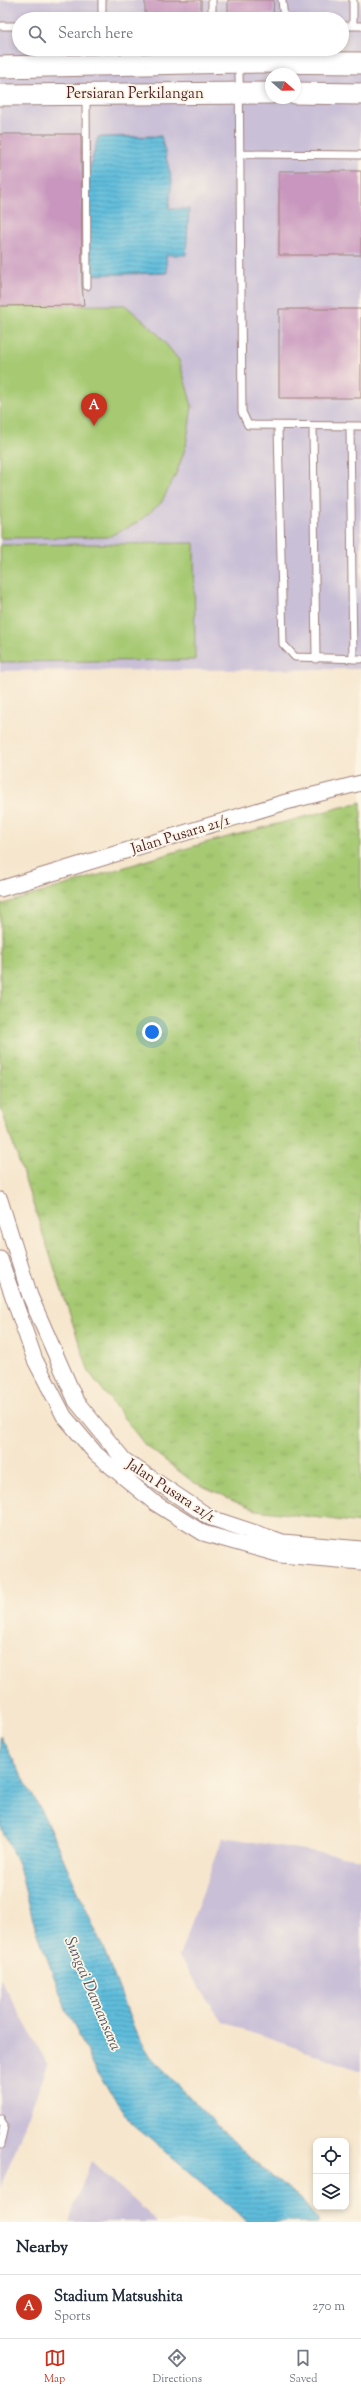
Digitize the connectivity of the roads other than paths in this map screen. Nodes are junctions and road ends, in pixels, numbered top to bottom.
1 (102, 0) edge
2 (212, 0) edge
3 (282, 0) edge
4 (353, 0) edge
5 (102, 12) edge
6 (212, 12) edge
7 (283, 12) edge
8 (0, 26) edge
9 (12, 26) edge
10 (349, 26) edge
11 (353, 26) junction
12 (361, 26) edge
13 (102, 57) edge
14 (239, 62) junction
15 (361, 63) edge
16 (0, 67) edge
17 (239, 93) junction
18 (265, 93) edge
19 (301, 93) edge
20 (86, 94) junction
21 (361, 94) edge
22 (0, 95) edge
23 (240, 154) junction
24 (361, 155) edge
25 (87, 286) dead end
26 (350, 426) junction
27 (361, 426) edge
28 (278, 427) junction
29 (313, 427) junction
30 (316, 659) junction
31 (357, 659) edge
32 (361, 783) edge
33 (0, 889) edge
34 (0, 1200) edge
35 (0, 1260) edge
36 (361, 1549) edge
37 (361, 1562) edge
38 (0, 2118) edge
39 (0, 2145) edge

1 - 5 lane
2 - 6 lane
3 - 7 lane
4 - 11 lane
8 - 9 lane
10 - 11 lane
11 - 12 lane
13 - 14 main road
13 - 16 main road
14 - 15 main road
14 - 17 lane
17 - 18 main road, Persiaran Perkilangan
17 - 20 main road, Persiaran Perkilangan
17 - 23 lane
19 - 21 main road
20 - 22 main road, Persiaran Perkilangan
20 - 25 lane
23 - 24 lane
23 - 28 lane
26 - 27 lane
26 - 29 lane
26 - 31 lane
28 - 29 lane
28 - 30 lane
29 - 30 lane
30 - 31 lane
32 - 33 street, Jalan Pusara 21/1
34 - 36 street, Jalan Pusara 21/1
35 - 37 street, Jalan Pusara 21/1
38 - 39 lane

